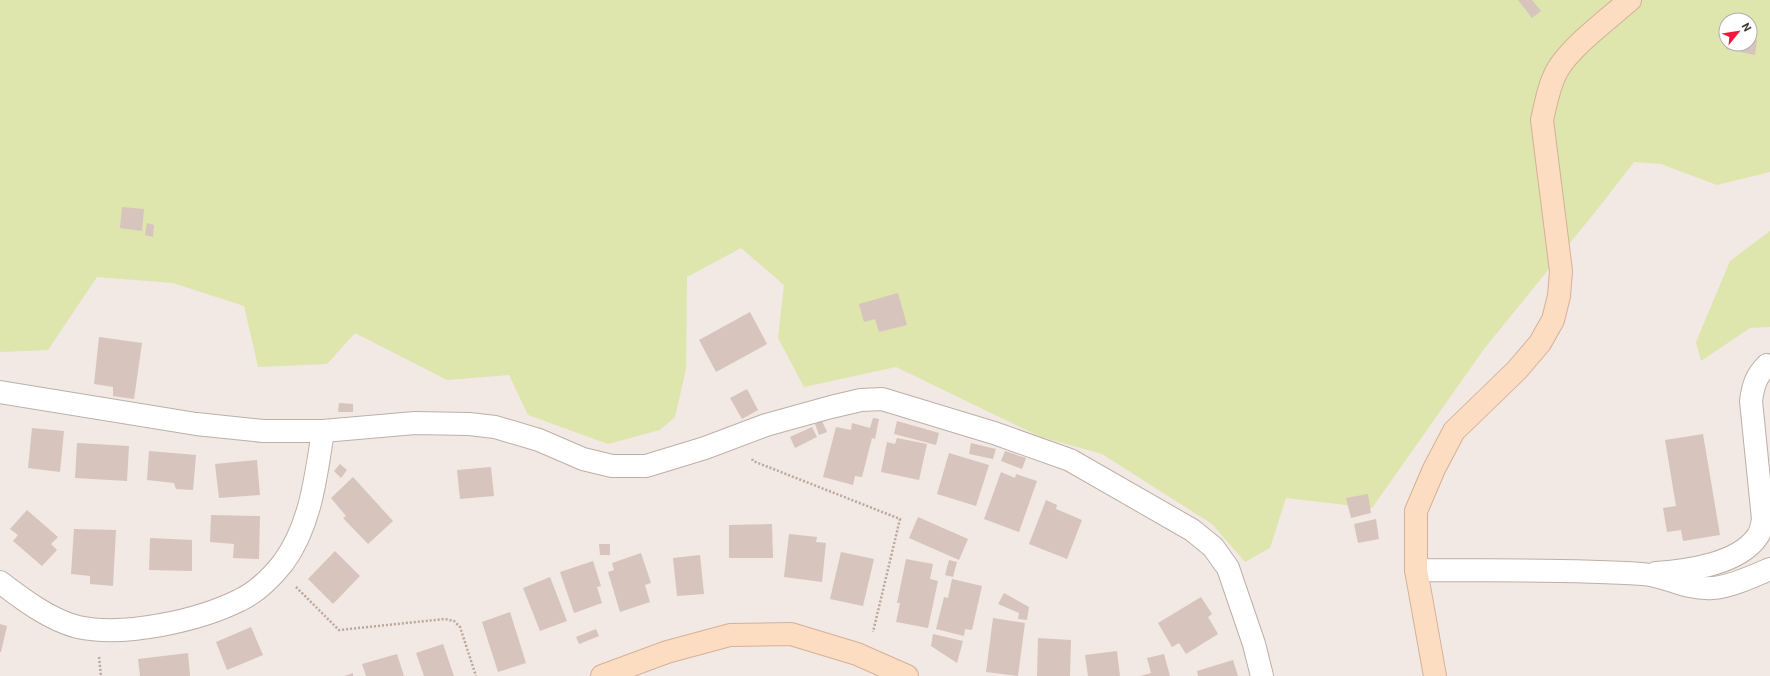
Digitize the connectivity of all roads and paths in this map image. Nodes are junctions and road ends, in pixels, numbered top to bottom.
1 (1630, 0) edge
2 (1767, 366) dead end
3 (0, 392) edge
4 (323, 431) junction
5 (742, 434) junction
6 (277, 569) junction
7 (1770, 569) edge
8 (1416, 570) junction
9 (1646, 574) junction
10 (0, 582) edge
11 (867, 658) junction
12 (476, 676) edge
13 (602, 676) edge
14 (907, 676) edge
15 (1262, 676) edge
16 (1435, 676) edge

1 - 8 street
2 - 9 street
3 - 4 street
4 - 5 street
4 - 6 street
5 - 11 path
5 - 15 street
6 - 10 street
6 - 12 path
7 - 9 street
8 - 9 street
8 - 16 street
11 - 13 street
11 - 14 street

